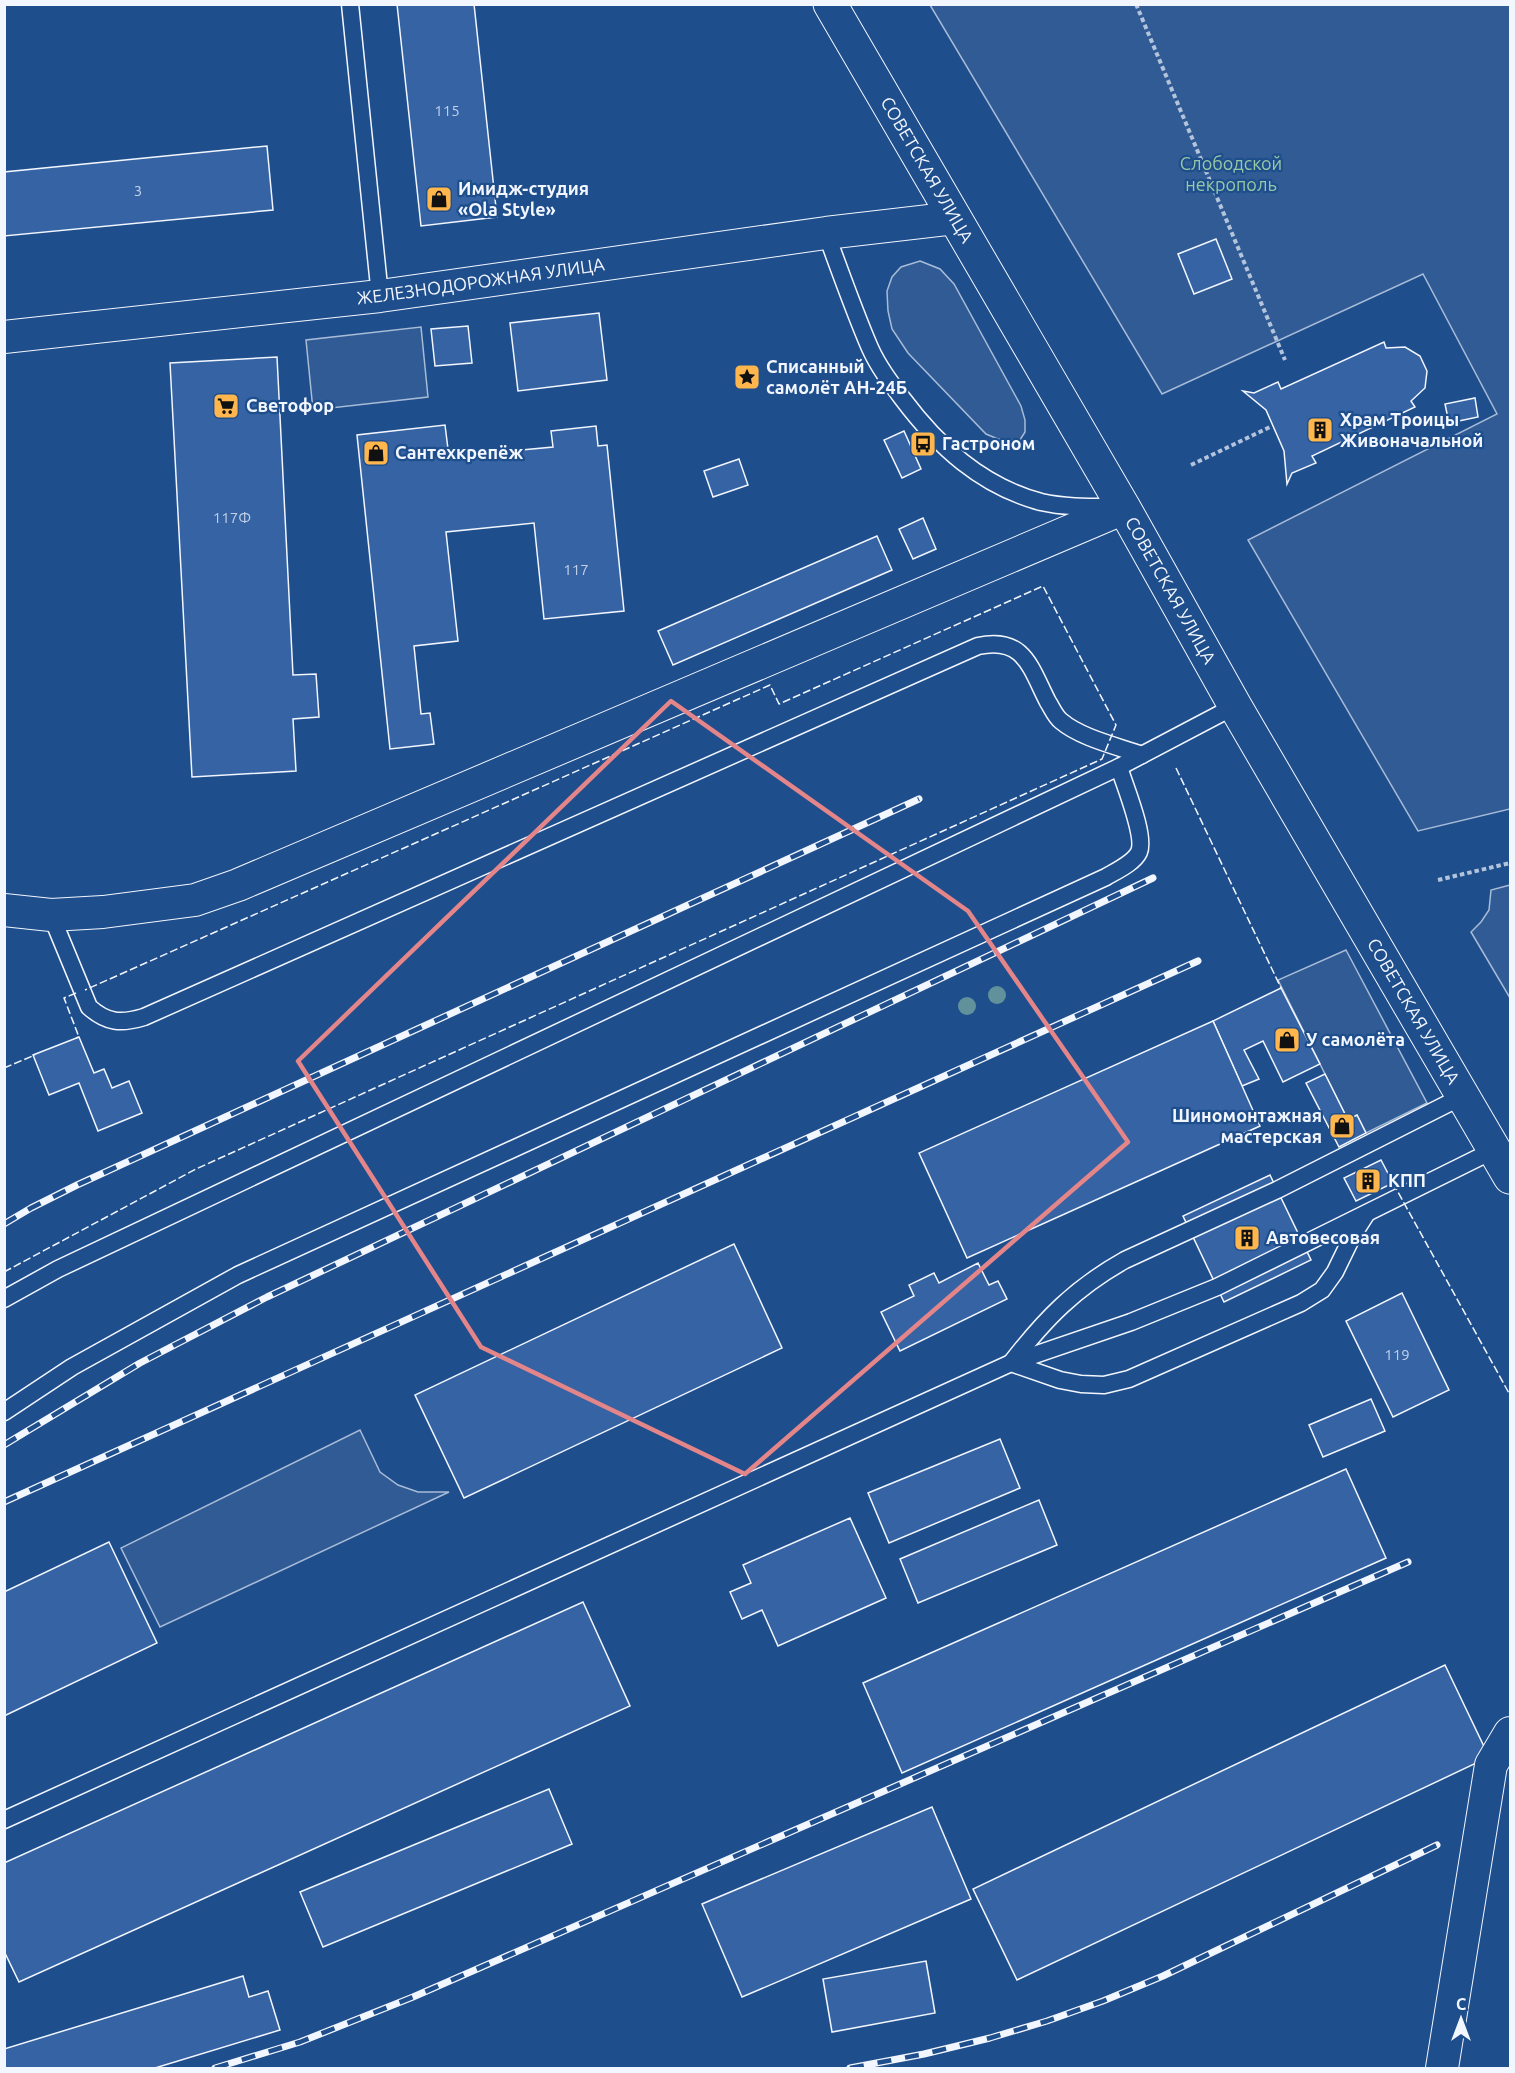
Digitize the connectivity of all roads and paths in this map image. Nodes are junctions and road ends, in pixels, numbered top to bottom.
1 (350, 4) edge
2 (830, 4) edge
3 (1136, 4) edge
4 (955, 218) junction
5 (825, 233) junction
6 (380, 296) junction
7 (4, 337) edge
8 (1285, 360) dead end
9 (1270, 427) dead end
10 (1191, 465) dead end
11 (1124, 508) junction
12 (1236, 706) junction
13 (1142, 755) junction
14 (1119, 766) junction
15 (1510, 863) edge
16 (1437, 880) dead end
17 (4, 909) edge
18 (51, 915) junction
19 (1463, 1096) junction
20 (1494, 1150) junction
21 (1510, 1178) edge
22 (1367, 1213) junction
23 (4, 1299) edge
24 (1011, 1363) junction
25 (4, 1412) edge
26 (1510, 1733) edge
27 (4, 1820) edge
28 (1442, 2068) edge

1 - 6 lane
2 - 4 main road, СОВЕТСКАЯ УЛИЦА
3 - 8 path
4 - 5 street, ЖЕЛЕЗНОДОРОЖНАЯ УЛИЦА
4 - 11 main road, СОВЕТСКАЯ УЛИЦА
5 - 6 street, ЖЕЛЕЗНОДОРОЖНАЯ УЛИЦА
5 - 11 lane
6 - 7 street, ЖЕЛЕЗНОДОРОЖНАЯ УЛИЦА
9 - 10 path
11 - 12 main road, СОВЕТСКАЯ УЛИЦА
11 - 18 street
12 - 13 lane
12 - 19 main road, СОВЕТСКАЯ УЛИЦА
13 - 14 lane
13 - 18 lane
14 - 23 lane
14 - 25 lane
15 - 16 path
17 - 18 street
19 - 20 main road, СОВЕТСКАЯ УЛИЦА
19 - 24 lane
20 - 21 main road, СОВЕТСКАЯ УЛИЦА
20 - 22 lane
22 - 24 lane
22 - 24 lane
24 - 27 lane
26 - 28 street

